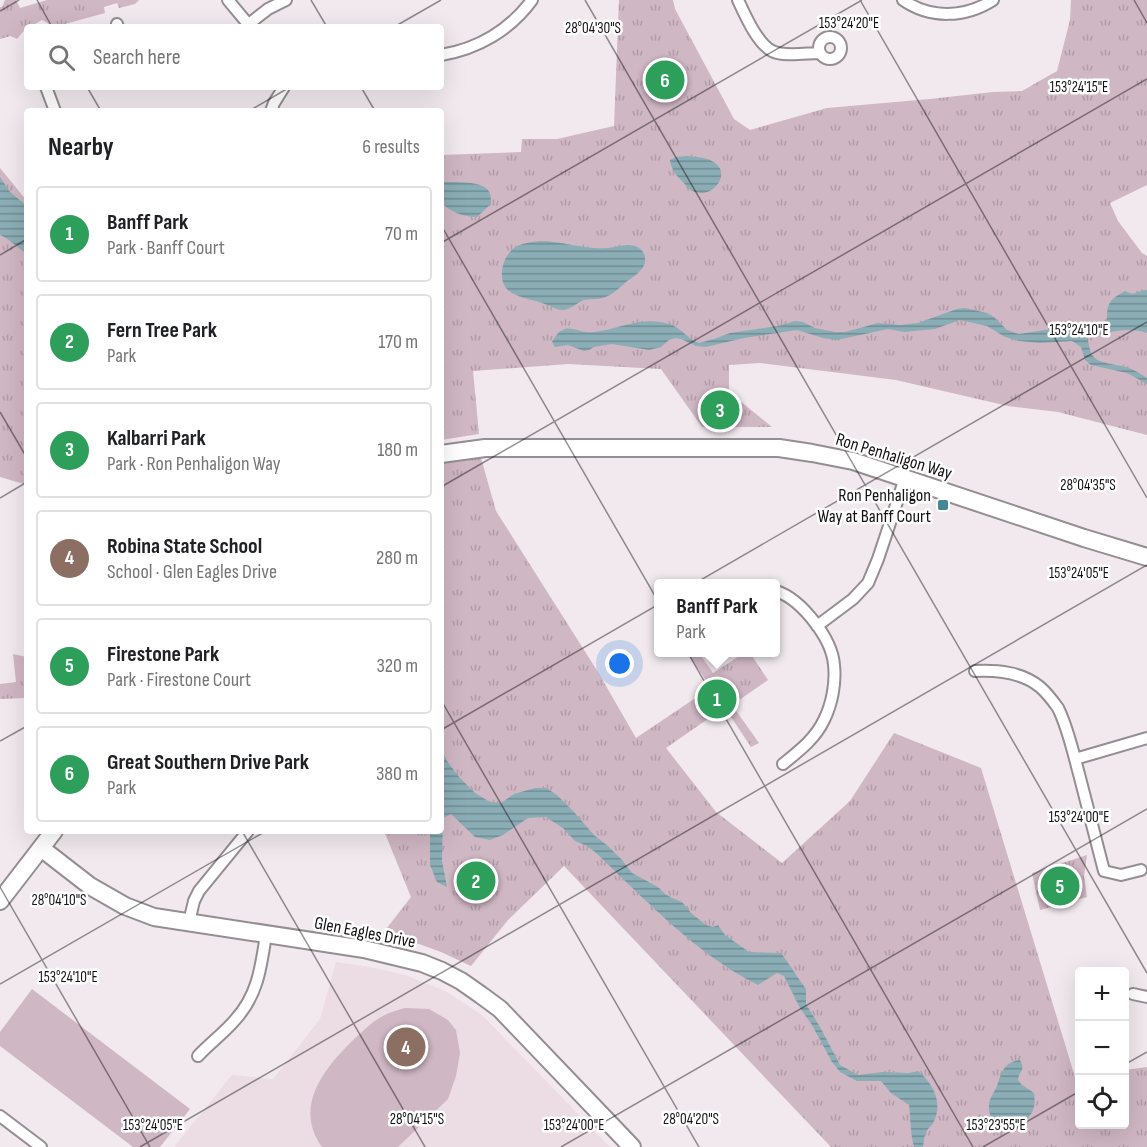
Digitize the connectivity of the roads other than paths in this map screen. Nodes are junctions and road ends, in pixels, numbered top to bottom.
1 (228, 0) edge
2 (286, 0) edge
3 (532, 0) edge
4 (738, 0) edge
5 (903, 0) edge
6 (993, 0) edge
7 (246, 24) edge
8 (248, 24) edge
9 (819, 52) dead end
10 (444, 54) edge
11 (47, 90) edge
12 (282, 90) edge
13 (54, 108) edge
14 (272, 108) edge
15 (444, 454) edge
16 (906, 478) junction
17 (1147, 557) edge
18 (780, 593) edge
19 (817, 626) junction
20 (975, 671) dead end
21 (1147, 738) edge
22 (1075, 759) junction
23 (783, 764) dead end
24 (52, 834) edge
25 (246, 834) edge
26 (41, 848) junction
27 (1141, 870) dead end
28 (0, 900) edge
29 (189, 922) junction
30 (266, 934) junction
31 (1133, 994) dead end
32 (1147, 998) edge
33 (198, 1056) dead end
34 (0, 1116) edge
35 (41, 1147) edge
36 (632, 1147) edge

1 - 7 street
2 - 8 street
3 - 10 street
4 - 9 street
5 - 6 street
11 - 13 street
12 - 14 street
15 - 16 street, Ron Penhaligon Way
16 - 17 street, Ron Penhaligon Way
16 - 19 street
18 - 19 street
19 - 23 street
20 - 22 street
21 - 22 street
22 - 27 street
24 - 26 street
25 - 29 street
26 - 28 street
26 - 29 street, Glen Eagles Drive
29 - 30 street, Glen Eagles Drive
30 - 33 street
30 - 36 street, Glen Eagles Drive
31 - 32 street
34 - 35 street

